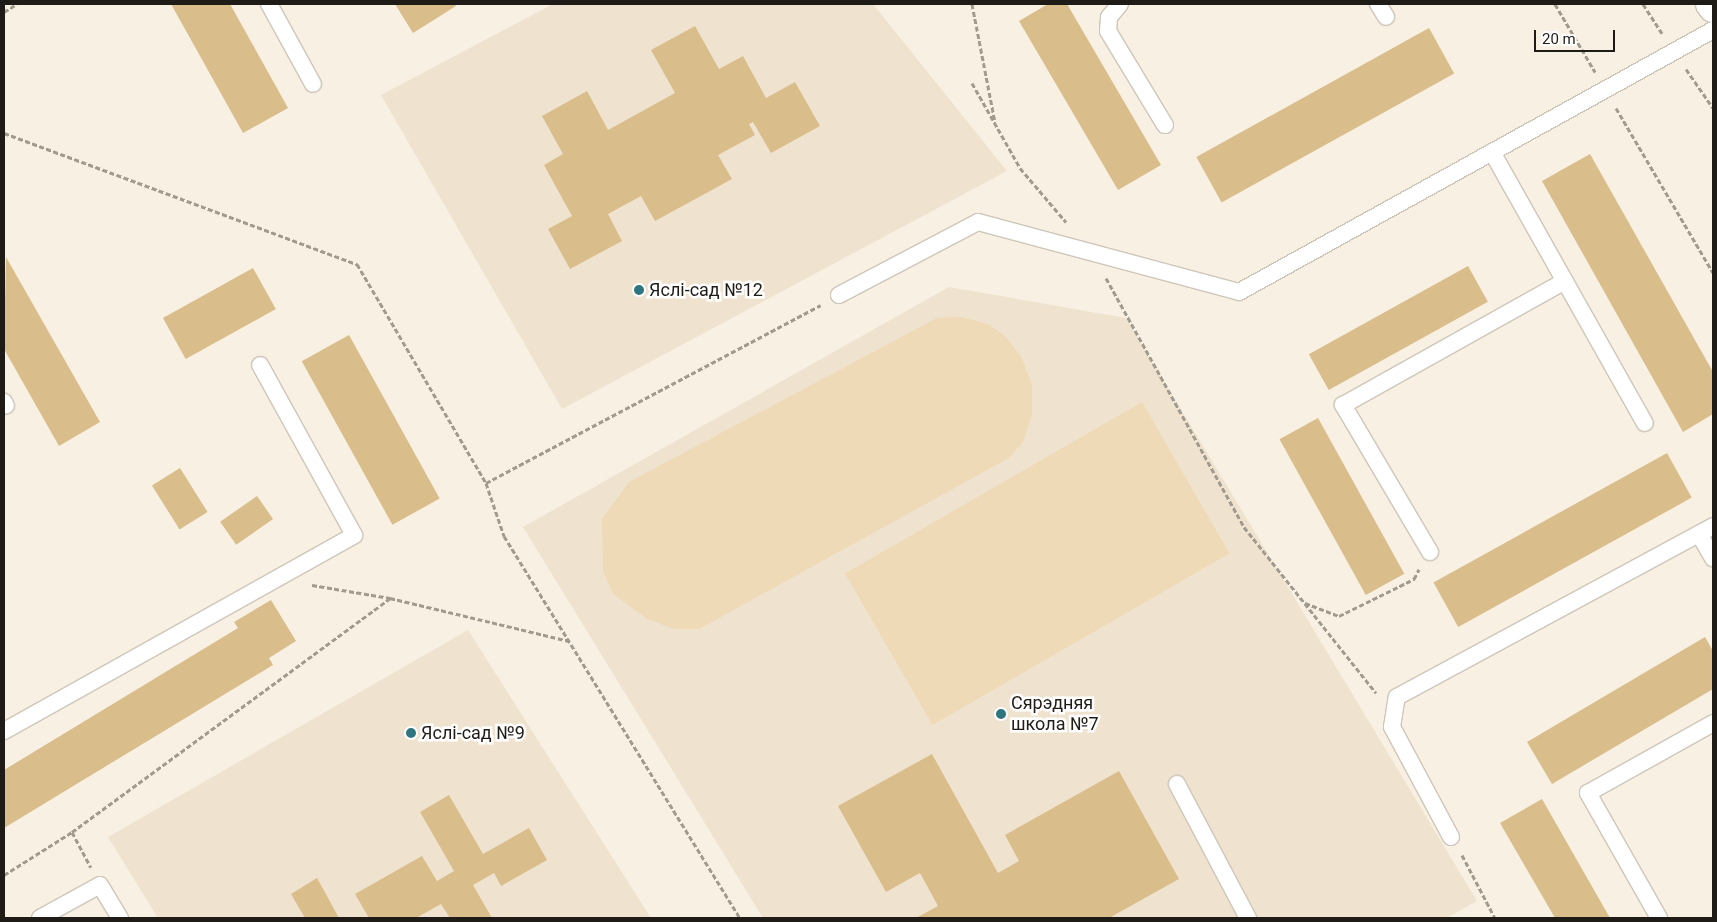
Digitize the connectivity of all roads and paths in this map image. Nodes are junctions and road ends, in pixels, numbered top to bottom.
1 (17, 4) edge
2 (269, 4) edge
3 (972, 4) edge
4 (1120, 4) edge
5 (1555, 4) edge
6 (1710, 4) edge
7 (1713, 8) edge
8 (4, 12) edge
9 (1713, 30) edge
10 (972, 83) dead end
11 (313, 84) dead end
12 (1605, 90) junction
13 (996, 125) junction
14 (1165, 125) dead end
15 (4, 133) edge
16 (1492, 152) junction
17 (1091, 252) junction
18 (1713, 273) edge
19 (1565, 281) junction
20 (839, 295) joint
21 (260, 365) dead end
22 (1645, 423) dead end
23 (486, 483) junction
24 (1706, 530) edge
25 (1430, 552) joint
26 (1713, 558) edge
27 (277, 578) junction
28 (390, 598) junction
29 (1304, 602) junction
30 (569, 641) junction
31 (1392, 713) junction
32 (1713, 723) edge
33 (4, 731) edge
34 (1177, 784) dead end
35 (72, 832) junction
36 (1451, 837) joint
37 (4, 875) edge
38 (100, 885) junction
39 (40, 918) edge
40 (120, 918) edge
41 (740, 918) edge
42 (1248, 918) edge
43 (1495, 918) edge
44 (1658, 918) edge

1 - 8 path
2 - 11 lane
3 - 13 path
4 - 14 lane
5 - 12 path
6 - 7 street
9 - 12 lane
10 - 13 path
12 - 16 lane
12 - 18 path
13 - 17 path
15 - 23 path
16 - 17 lane
16 - 19 lane
17 - 20 lane
17 - 29 path
19 - 22 lane
19 - 25 lane
20 - 23 path
21 - 27 lane
23 - 30 path
24 - 26 lane
24 - 31 lane
25 - 29 path
27 - 28 path
27 - 33 lane
28 - 30 path
28 - 35 path
29 - 31 path
30 - 41 path
31 - 36 lane
32 - 44 lane
34 - 42 lane
35 - 37 path
35 - 38 path
36 - 43 path
38 - 39 lane
38 - 40 lane

